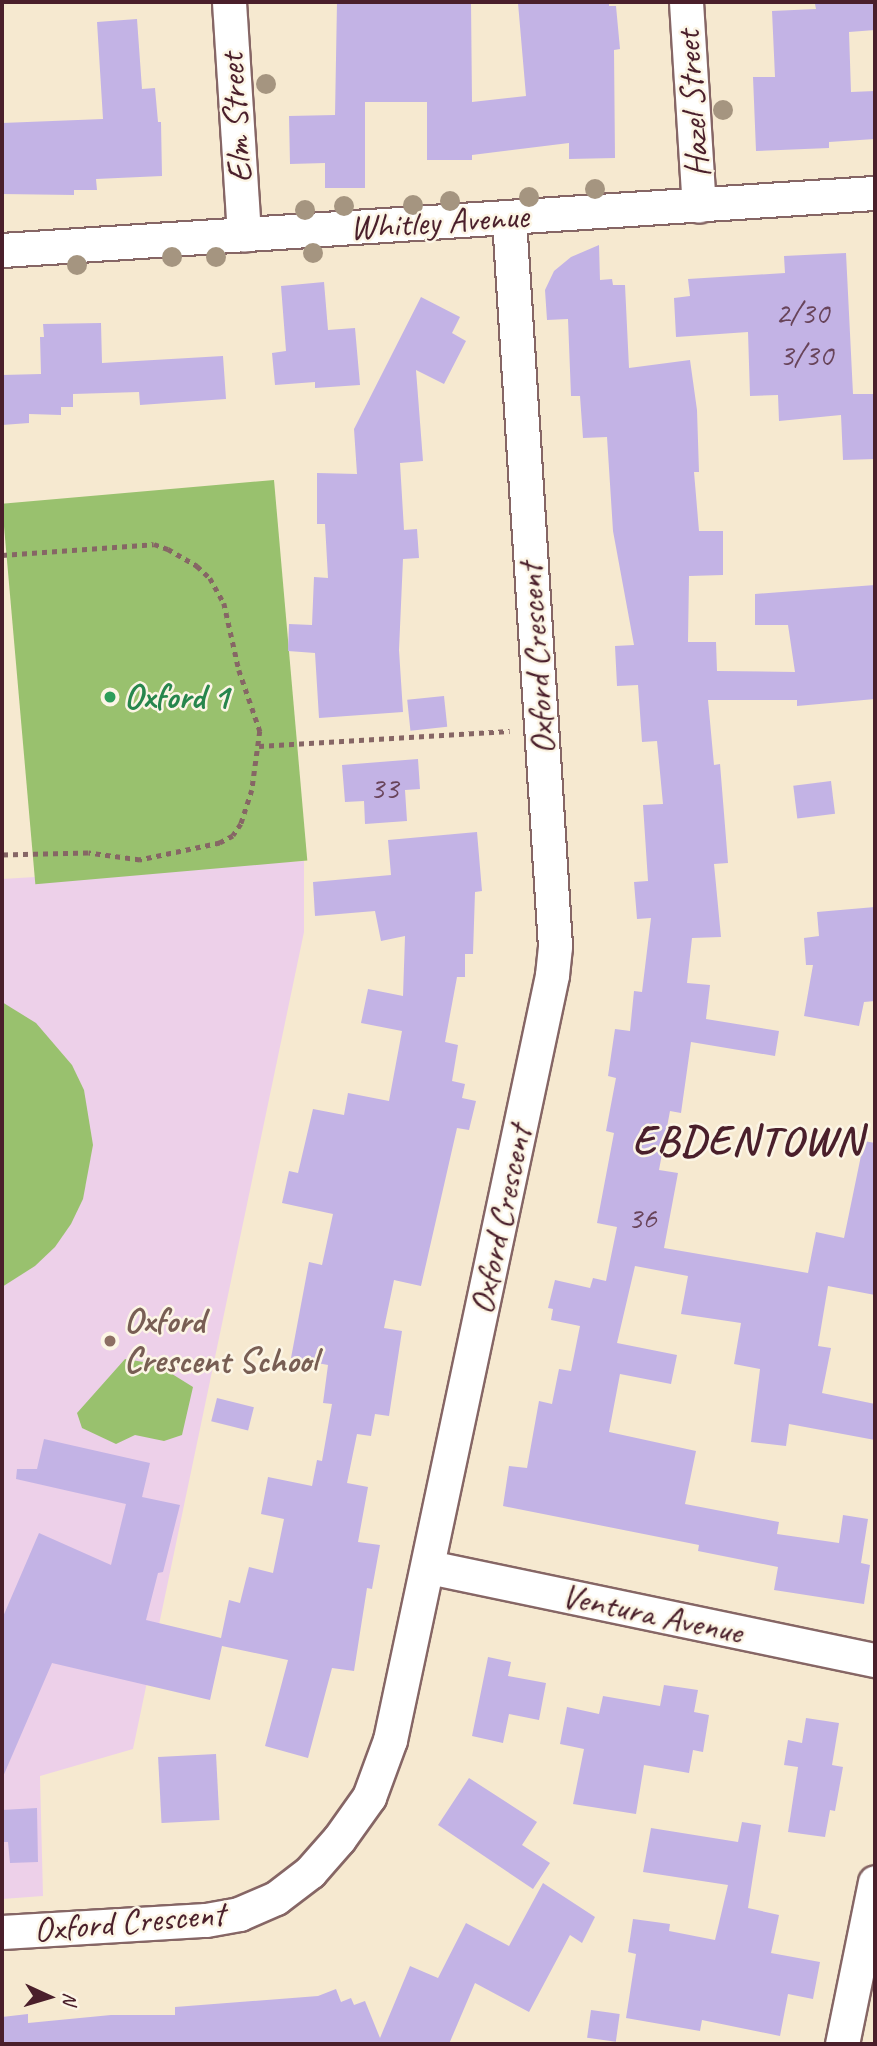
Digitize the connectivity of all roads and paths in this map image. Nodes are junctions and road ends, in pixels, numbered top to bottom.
1 (229, 2) edge
2 (686, 2) edge
3 (875, 193) edge
4 (699, 206) junction
5 (509, 218) junction
6 (244, 235) junction
7 (2, 250) edge
8 (2, 555) edge
9 (542, 729) junction
10 (259, 746) junction
11 (2, 855) edge
12 (429, 1567) junction
13 (875, 1660) edge
14 (875, 1882) edge
15 (2, 1932) edge
16 (842, 2044) edge

1 - 6 street, Elm Street
2 - 4 street, Hazel Street
3 - 4 street, Whitley Avenue
4 - 5 street, Whitley Avenue
5 - 6 street, Whitley Avenue
5 - 9 street, Oxford Crescent
6 - 7 street, Whitley Avenue
8 - 10 path
9 - 10 path
9 - 12 street, Oxford Crescent
10 - 11 path
12 - 13 street, Ventura Avenue
12 - 15 street, Oxford Crescent
14 - 16 street

